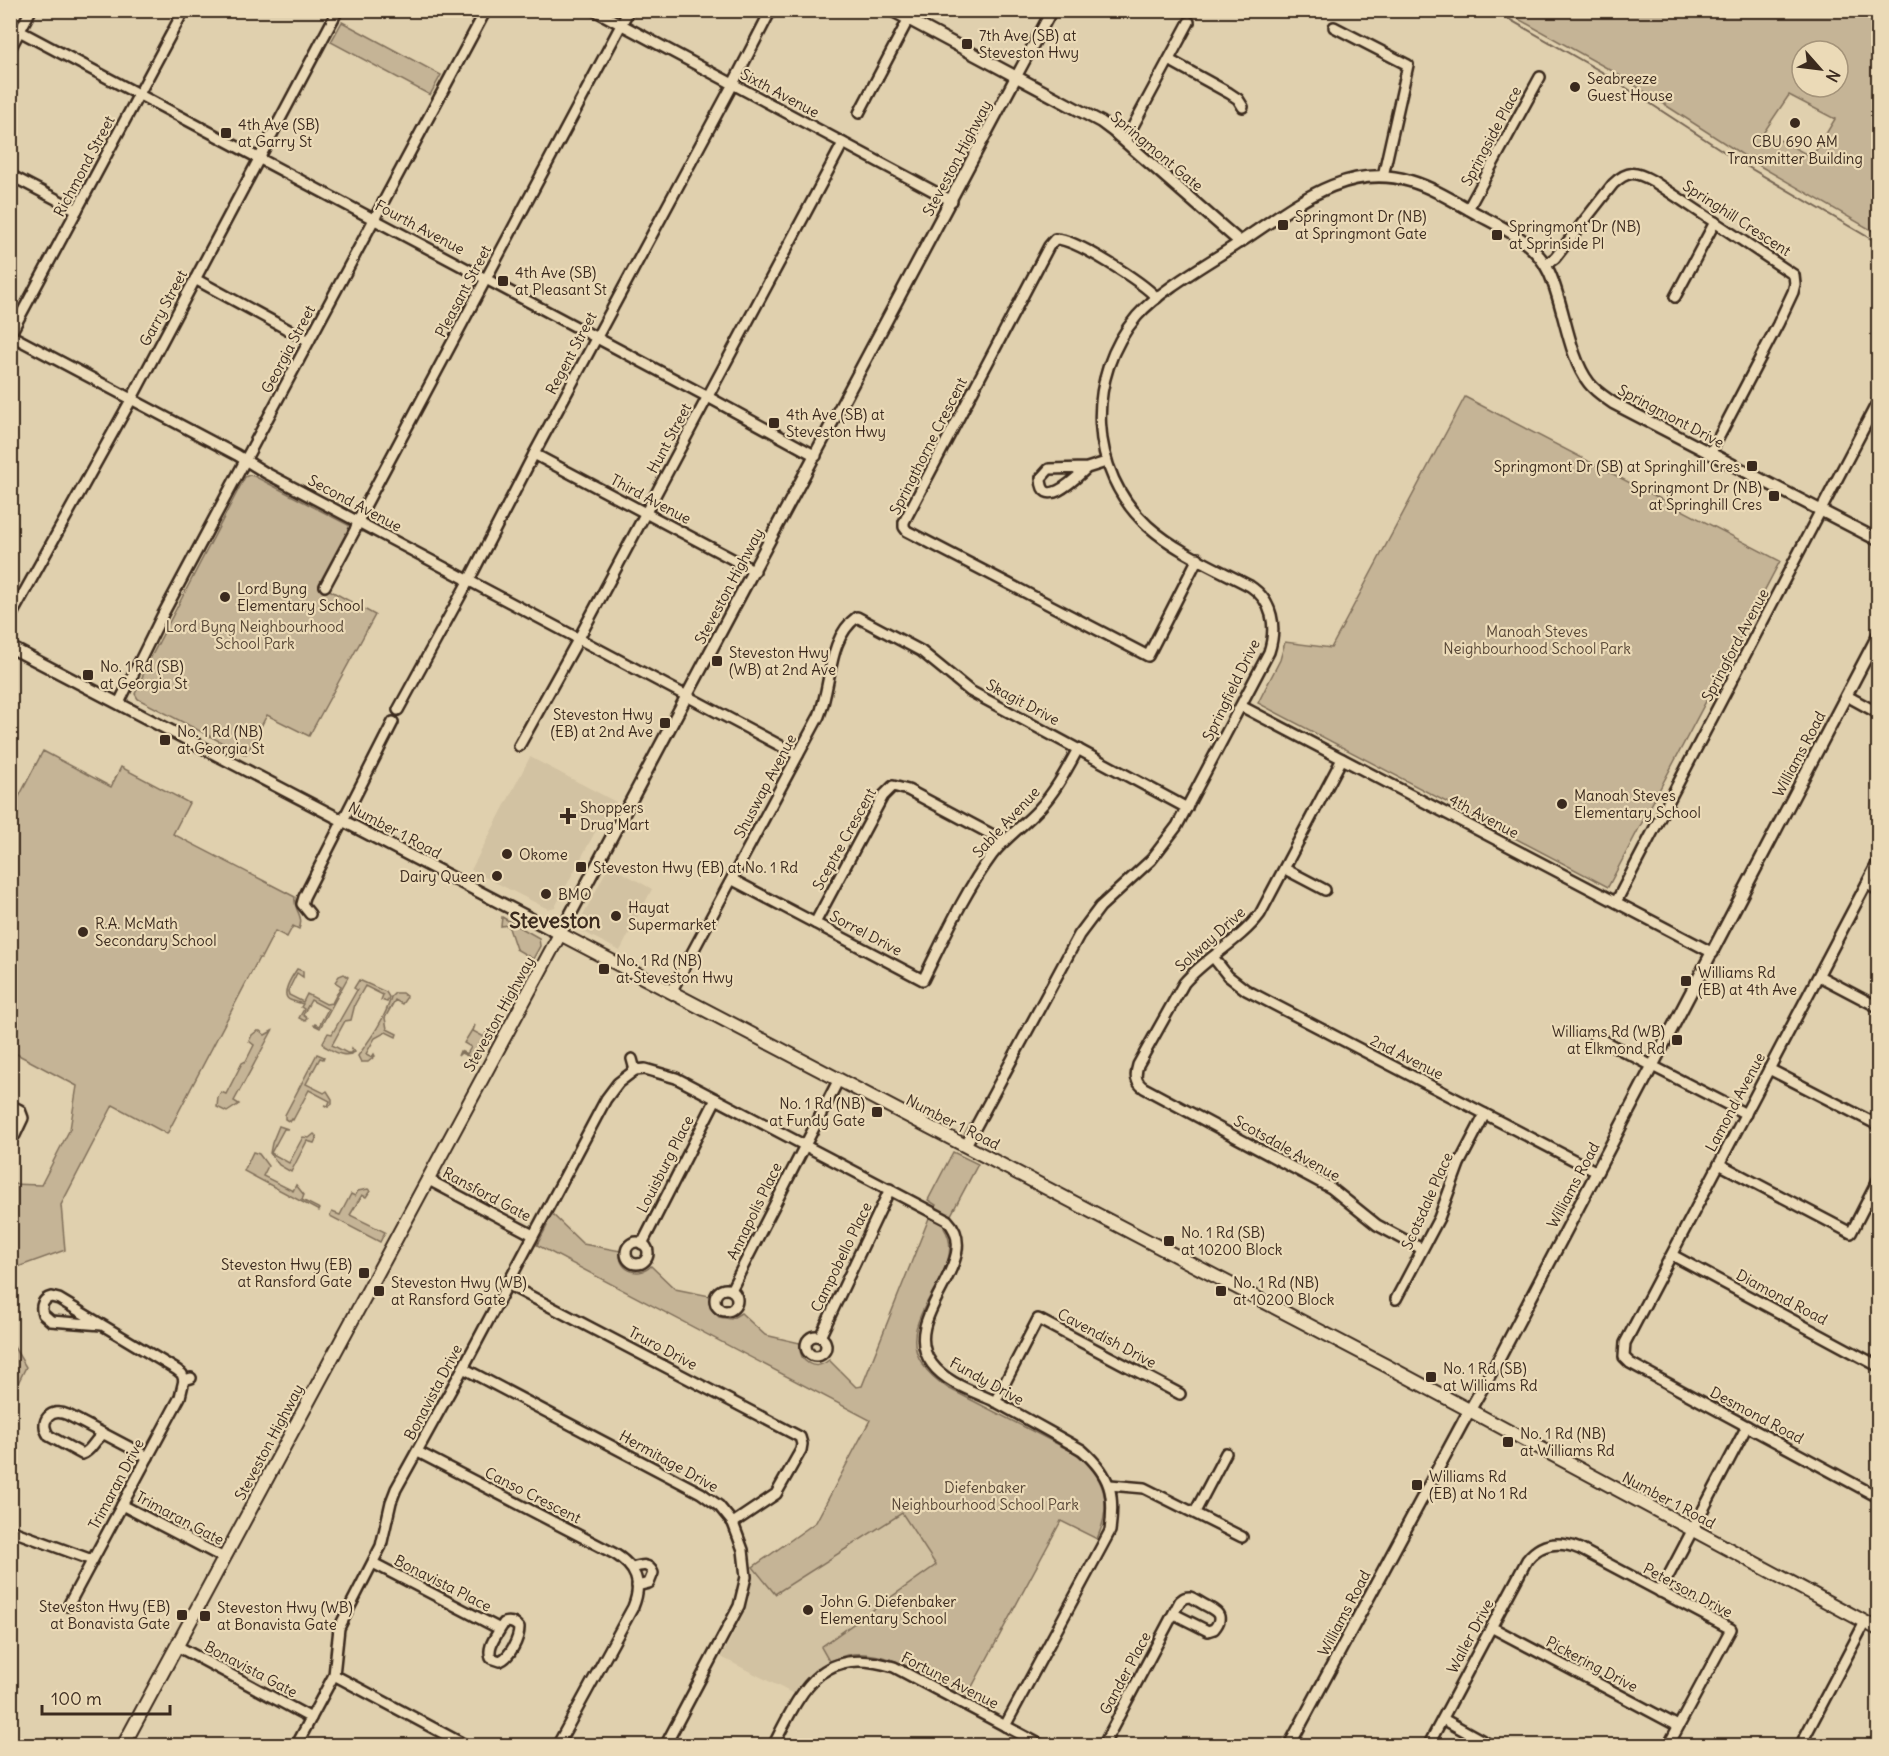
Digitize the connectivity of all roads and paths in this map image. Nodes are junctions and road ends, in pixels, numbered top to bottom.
1 (31, 10) edge
2 (184, 10) edge
3 (338, 10) edge
4 (486, 10) edge
5 (594, 10) edge
6 (629, 10) edge
7 (771, 10) edge
8 (891, 10) edge
9 (1052, 10) edge
10 (908, 20) junction
11 (1189, 22) dead end
12 (621, 25) junction
13 (10, 26) edge
14 (1334, 27) dead end
15 (20, 31) junction
16 (10, 49) edge
17 (1169, 60) junction
18 (1540, 77) dead end
19 (1016, 78) junction
20 (733, 84) junction
21 (140, 94) junction
22 (1243, 107) dead end
23 (859, 113) dead end
24 (1125, 141) junction
25 (843, 143) junction
26 (259, 159) junction
27 (10, 175) edge
28 (1383, 176) junction
29 (952, 201) junction
30 (1468, 209) junction
31 (77, 210) junction
32 (374, 220) junction
33 (1715, 222) junction
34 (1240, 242) junction
35 (1545, 265) junction
36 (195, 279) junction
37 (486, 279) junction
38 (1675, 297) dead end
39 (1157, 298) junction
40 (11, 335) edge
41 (597, 338) junction
42 (309, 341) junction
43 (708, 397) junction
44 (131, 400) junction
45 (1878, 401) edge
46 (534, 454) junction
47 (1710, 454) junction
48 (816, 456) junction
49 (245, 461) junction
50 (1106, 462) junction
51 (1087, 468) junction
52 (1822, 510) junction
53 (646, 513) junction
54 (358, 521) junction
55 (1878, 540) edge
56 (1198, 558) junction
57 (754, 571) junction
58 (469, 580) junction
59 (325, 586) dead end
60 (10, 618) edge
61 (852, 621) joint
62 (1878, 635) edge
63 (579, 638) junction
64 (10, 647) edge
65 (1847, 696) junction
66 (687, 697) junction
67 (118, 703) junction
68 (1241, 706) junction
69 (398, 710) dead end
70 (1878, 713) edge
71 (393, 722) dead end
72 (519, 746) dead end
73 (1078, 749) junction
74 (798, 755) junction
75 (1342, 759) junction
76 (1187, 808) junction
77 (343, 820) junction
78 (1004, 841) junction
79 (1878, 862) edge
80 (1285, 869) junction
81 (732, 880) junction
82 (1867, 884) junction
83 (1325, 890) dead end
84 (1878, 890) edge
85 (1616, 902) junction
86 (310, 914) dead end
87 (815, 923) junction
88 (560, 934) junction
89 (1713, 953) junction
90 (1213, 957) junction
91 (1819, 976) junction
92 (923, 980) joint
93 (671, 992) junction
94 (1878, 1007) edge
95 (1594, 1036) dead end
96 (632, 1059) dead end
97 (1653, 1066) junction
98 (1769, 1069) junction
99 (635, 1070) junction
100 (1136, 1078) joint
101 (839, 1079) junction
102 (716, 1099) junction
103 (10, 1104) edge
104 (1485, 1114) junction
105 (1746, 1114) junction
106 (1878, 1125) edge
107 (10, 1138) edge
108 (804, 1144) junction
109 (966, 1145) junction
110 (1719, 1164) junction
111 (1597, 1172) junction
112 (427, 1179) junction
113 (1878, 1180) edge
114 (890, 1189) junction
115 (533, 1235) junction
116 (642, 1244) dead end
117 (1422, 1249) junction
118 (1672, 1255) junction
119 (507, 1284) junction
120 (732, 1290) dead end
121 (1396, 1299) dead end
122 (102, 1325) junction
123 (820, 1337) dead end
124 (1624, 1357) joint
125 (1878, 1366) edge
126 (464, 1368) junction
127 (1180, 1394) dead end
128 (995, 1402) junction
129 (1470, 1411) junction
130 (1747, 1426) junction
131 (104, 1434) junction
132 (418, 1452) junction
133 (1226, 1453) dead end
134 (148, 1457) junction
135 (1110, 1485) junction
136 (1878, 1497) edge
137 (122, 1505) junction
138 (1195, 1512) junction
139 (734, 1523) junction
140 (11, 1529) edge
141 (1692, 1530) junction
142 (1242, 1538) dead end
143 (1544, 1546) joint
144 (224, 1558) junction
145 (92, 1560) junction
146 (373, 1563) junction
147 (633, 1568) junction
148 (638, 1586) junction
149 (1660, 1592) junction
150 (68, 1606) dead end
151 (1174, 1614) junction
152 (1865, 1622) junction
153 (1491, 1628) junction
154 (500, 1629) dead end
155 (1878, 1629) edge
156 (177, 1646) junction
157 (334, 1676) junction
158 (311, 1718) junction
159 (1443, 1719) junction
160 (1005, 1726) junction
161 (1678, 1726) junction
162 (123, 1746) edge
163 (296, 1746) edge
164 (467, 1746) edge
165 (557, 1746) edge
166 (665, 1746) edge
167 (773, 1746) edge
168 (1043, 1746) edge
169 (1103, 1746) edge
170 (1289, 1746) edge
171 (1428, 1746) edge
172 (1492, 1746) edge
173 (1668, 1746) edge
174 (1800, 1746) edge

1 - 15 street
2 - 21 street, Richmond Street
3 - 26 street, Garry Street
4 - 32 street, Georgia Street
5 - 12 street, Sixth Avenue
6 - 12 street, Pleasant Street
7 - 20 street, Regent Street
8 - 10 street, Springmont Gate
9 - 19 street, Steveston Highway
10 - 19 street, Springmont Gate
10 - 23 street
11 - 17 street
12 - 20 street, Sixth Avenue
12 - 37 street, Pleasant Street
13 - 15 street, Fourth Avenue
14 - 28 street
15 - 16 street
15 - 21 street, Fourth Avenue
17 - 22 street
17 - 24 street
18 - 30 street, Springside Place
19 - 24 street, Springmont Gate
19 - 29 street, Steveston Highway
20 - 25 street, Sixth Avenue
20 - 41 street, Regent Street
21 - 26 street, Fourth Avenue
21 - 31 street, Richmond Street
24 - 34 street, Springmont Gate
25 - 29 street, Sixth Avenue
25 - 43 street, Hunt Street
26 - 32 street, Fourth Avenue
26 - 36 street, Garry Street
27 - 31 street
28 - 30 street, Springmont Drive
28 - 34 street, Springmont Drive
29 - 48 street, Steveston Highway
30 - 35 street, Springmont Drive
31 - 40 street, Richmond Street
32 - 37 street, Fourth Avenue
32 - 42 street, Georgia Street
33 - 35 street, Springhill Crescent
33 - 38 street
33 - 47 street, Springhill Crescent
34 - 39 street, Springfield Drive
35 - 47 street, Springmont Drive
36 - 42 street
36 - 44 street, Garry Street
37 - 41 street, Fourth Avenue
37 - 54 street, Pleasant Street
39 - 50 street, Springfield Drive
39 - 56 street, Springthorne Crescent
40 - 44 street, Second Avenue
41 - 43 street, Fourth Avenue
41 - 46 street, Regent Street
42 - 49 street, Georgia Street
43 - 48 street, Fourth Avenue
43 - 53 street, Hunt Street
44 - 49 street, Second Avenue
44 - 60 street, Garry Street
45 - 52 street, Springford Avenue
46 - 53 street, Third Avenue
46 - 58 street, Regent Street
47 - 52 street, Springmont Drive
48 - 57 street, Steveston Highway
49 - 54 street, Second Avenue
49 - 67 street, Georgia Street
50 - 51 street
50 - 56 street, Springfield Drive
51 - 51 street
52 - 55 street, Springmont Drive
52 - 85 street, Springford Avenue
53 - 57 street, Third Avenue
53 - 63 street, Hunt Street
54 - 58 street, Second Avenue
54 - 59 street, Pleasant Street
56 - 68 street, Springfield Drive
57 - 66 street, Steveston Highway
58 - 63 street, Second Avenue
58 - 69 street, Regent Street
61 - 73 street, Skagit Drive
61 - 74 street, Shuswap Avenue
62 - 65 street, Williams Road
63 - 66 street, Second Avenue
63 - 72 street, Hunt Street
64 - 67 street, Number 1 Road
65 - 70 street
65 - 89 street, Williams Road
66 - 74 street
66 - 88 street, Steveston Highway
67 - 77 street, Number 1 Road
68 - 75 street, 4th Avenue
68 - 76 street, Springfield Drive
71 - 77 street
73 - 76 street, Skagit Drive
73 - 78 street, Sable Avenue
74 - 81 street, Shuswap Avenue
75 - 80 street, Solway Drive
75 - 85 street, 4th Avenue
76 - 109 street, Springfield Drive
77 - 86 street
77 - 88 street, Number 1 Road
78 - 87 street, Sceptre Crescent
78 - 92 street, Sable Avenue
79 - 82 street, Lamond Avenue
80 - 83 street
80 - 90 street, Solway Drive
81 - 87 street, Sorrel Drive
81 - 93 street, Shuswap Avenue
82 - 84 street
82 - 91 street, Lamond Avenue
85 - 89 street, 4th Avenue
87 - 92 street, Sorrel Drive
88 - 93 main road, Number 1 Road
88 - 112 main road, Steveston Highway
89 - 97 street, Williams Road
90 - 100 street, Solway Drive
90 - 104 street, 2nd Avenue
91 - 94 street
91 - 98 street, Lamond Avenue
93 - 101 main road, Number 1 Road
95 - 97 street
96 - 99 street
97 - 105 street
97 - 111 street, Williams Road
98 - 105 street, Lamond Avenue
98 - 106 street
99 - 102 street, Fundy Drive
99 - 115 street, Bonavista Drive
100 - 117 street, Scotsdale Avenue
101 - 108 street, Annapolis Place
101 - 109 main road, Number 1 Road
102 - 108 street, Fundy Drive
102 - 116 street, Louisburg Place
103 - 107 street
104 - 111 street, 2nd Avenue
104 - 117 street, Scotsdale Place
105 - 110 street, Lamond Avenue
108 - 114 street, Fundy Drive
108 - 120 street, Annapolis Place
109 - 129 main road, Number 1 Road
110 - 113 street
110 - 118 street, Lamond Avenue
111 - 129 street, Williams Road
112 - 115 street, Ransford Gate
112 - 144 main road, Steveston Highway
114 - 123 street, Campobello Place
114 - 128 street, Fundy Drive
115 - 119 street, Bonavista Drive
117 - 121 street, Scotsdale Place
118 - 124 street, Lamond Avenue
118 - 125 street, Diamond Road
119 - 126 street, Bonavista Drive
119 - 139 street, Truro Drive
122 - 122 street
122 - 134 street, Trimaran Drive
124 - 130 street, Desmond Road
126 - 132 street, Bonavista Drive
126 - 139 street, Hermitage Drive
127 - 128 street, Cavendish Drive
128 - 135 street, Fundy Drive
129 - 141 main road, Number 1 Road
129 - 170 street, Williams Road
130 - 136 street, Desmond Road
130 - 141 street
131 - 131 street
131 - 134 street
132 - 146 street, Bonavista Drive
132 - 147 street, Canso Crescent
133 - 138 street
134 - 137 street, Trimaran Drive
135 - 138 street
135 - 160 street
137 - 144 street, Trimaran Gate
137 - 145 street, Trimaran Drive
138 - 142 street
139 - 166 street, Hermitage Drive
140 - 145 street
141 - 149 street
141 - 152 main road, Number 1 Road
143 - 149 street, Peterson Drive
143 - 153 street, Waller Drive
144 - 156 main road, Steveston Highway
145 - 150 street, Trimaran Drive
146 - 154 street, Bonavista Place
146 - 157 street, Bonavista Drive
147 - 148 street
147 - 148 street, Canso Crescent
148 - 165 street, Canso Crescent
149 - 161 street, Peterson Drive
151 - 151 street, Gander Place
151 - 169 street, Gander Place
152 - 155 main road, Number 1 Road
152 - 174 street
153 - 159 street, Waller Drive
153 - 161 street, Pickering Drive
156 - 158 street, Bonavista Gate
156 - 162 main road, Steveston Highway
157 - 158 street, Bonavista Drive
157 - 164 street
158 - 163 street, Bonavista Drive
159 - 171 street, Waller Drive
159 - 172 street
160 - 167 street, Fortune Avenue
160 - 168 street, Fortune Avenue
161 - 173 street, Peterson Drive

